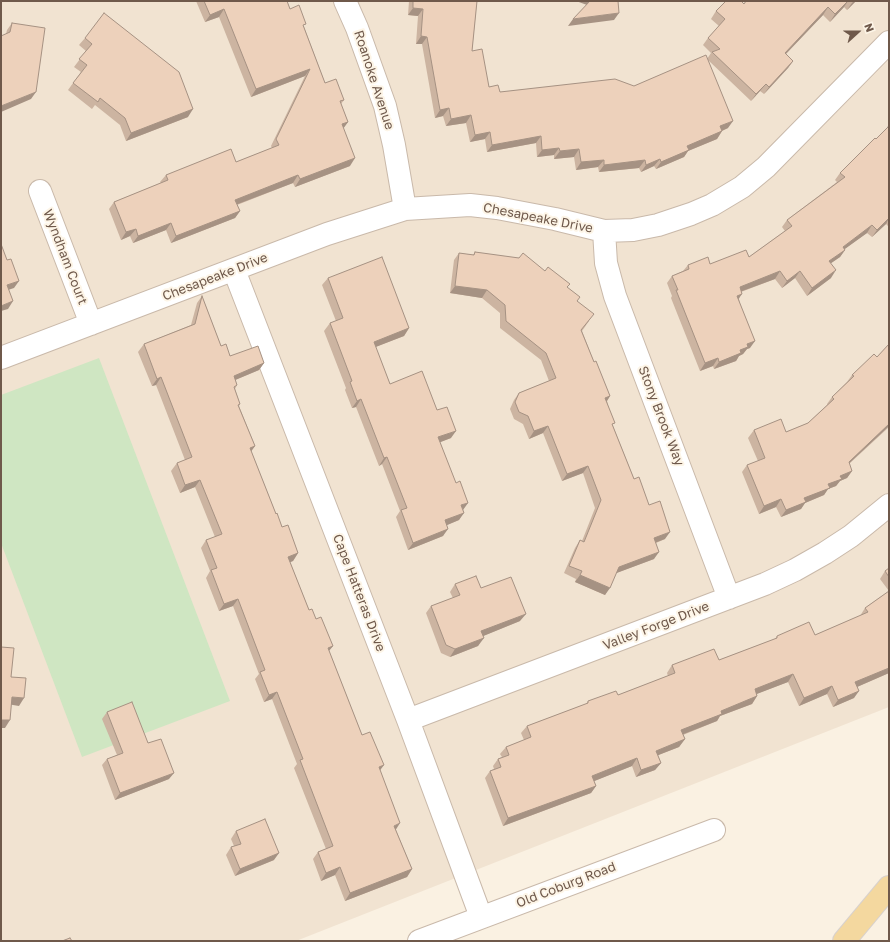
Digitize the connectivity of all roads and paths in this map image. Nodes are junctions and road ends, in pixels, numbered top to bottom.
1 (345, 1) edge
2 (889, 42) edge
3 (40, 191) dead end
4 (406, 209) junction
5 (604, 231) junction
6 (234, 270) junction
7 (90, 324) junction
8 (1, 358) edge
9 (889, 505) edge
10 (729, 598) junction
11 (408, 720) junction
12 (714, 830) dead end
13 (889, 887) edge
14 (481, 917) junction
15 (420, 941) edge
16 (844, 941) edge

1 - 4 street, Roanoke Avenue
2 - 5 street, Chesapeake Drive
3 - 7 street, Wyndham Court
4 - 5 street, Chesapeake Drive
4 - 6 street, Chesapeake Drive
5 - 10 street, Stony Brook Way
6 - 7 street, Chesapeake Drive
6 - 11 street, Cape Hatteras Drive
7 - 8 street, Chesapeake Drive
9 - 10 street, Valley Forge Drive
10 - 11 street, Valley Forge Drive
11 - 14 street, Cape Hatteras Drive
12 - 14 street, Old Coburg Road
13 - 16 main road
14 - 15 street, Old Coburg Road

